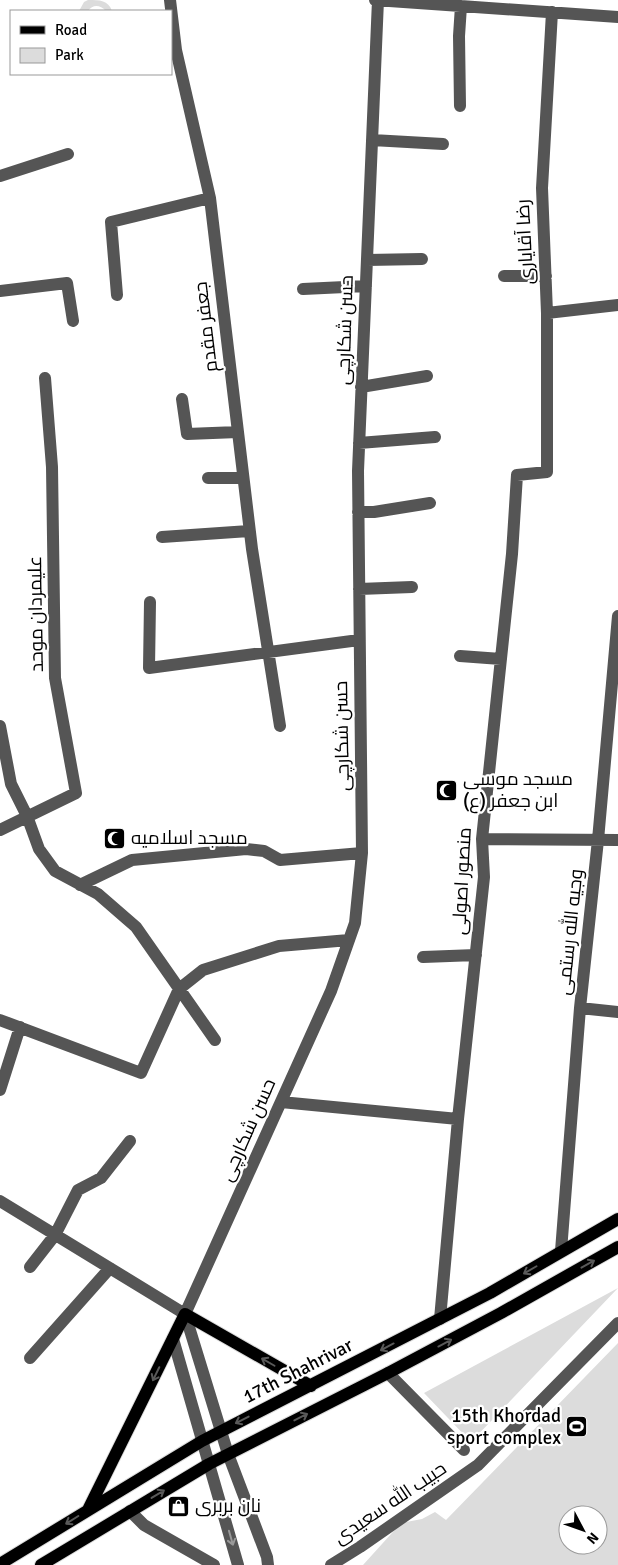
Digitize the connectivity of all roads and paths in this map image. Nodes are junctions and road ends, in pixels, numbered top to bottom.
1 (377, 0) edge
2 (461, 6) junction
3 (552, 12) junction
4 (618, 16) edge
5 (172, 17) edge
6 (460, 106) dead end
7 (372, 140) junction
8 (442, 144) dead end
9 (68, 154) dead end
10 (0, 176) edge
11 (210, 198) junction
12 (422, 259) dead end
13 (367, 260) junction
14 (504, 276) dead end
15 (546, 276) junction
16 (366, 286) junction
17 (303, 289) dead end
18 (0, 291) edge
19 (117, 295) dead end
20 (618, 305) edge
21 (547, 313) junction
22 (73, 321) dead end
23 (426, 376) dead end
24 (45, 378) dead end
25 (361, 387) junction
26 (182, 399) dead end
27 (238, 432) junction
28 (435, 437) dead end
29 (359, 443) junction
30 (516, 475) joint
31 (208, 478) dead end
32 (243, 478) junction
33 (430, 503) dead end
34 (358, 512) junction
35 (250, 531) junction
36 (162, 537) dead end
37 (412, 587) dead end
38 (359, 589) junction
39 (150, 602) dead end
40 (618, 616) edge
41 (359, 640) junction
42 (268, 651) junction
43 (460, 656) dead end
44 (501, 659) junction
45 (0, 726) edge
46 (280, 726) dead end
47 (3, 760) edge
48 (27, 816) junction
49 (0, 830) edge
50 (482, 839) junction
51 (598, 840) junction
52 (618, 840) edge
53 (362, 853) junction
54 (80, 884) junction
55 (348, 940) junction
56 (476, 955) junction
57 (423, 957) dead end
58 (179, 989) junction
59 (580, 1008) junction
60 (618, 1012) edge
61 (0, 1020) edge
62 (20, 1027) junction
63 (215, 1040) dead end
64 (0, 1090) edge
65 (281, 1102) junction
66 (458, 1119) junction
67 (130, 1141) dead end
68 (0, 1202) edge
69 (618, 1219) edge
70 (55, 1235) junction
71 (618, 1247) edge
72 (561, 1252) junction
73 (30, 1267) dead end
74 (110, 1268) junction
75 (185, 1314) junction
76 (440, 1319) junction
77 (618, 1323) edge
78 (173, 1339) junction
79 (30, 1358) dead end
80 (388, 1373) junction
81 (311, 1386) junction
82 (221, 1432) junction
83 (202, 1441) junction
84 (464, 1450) dead end
85 (228, 1454) junction
86 (209, 1464) junction
87 (88, 1510) junction
88 (130, 1511) junction
89 (0, 1564) edge
90 (42, 1565) edge
91 (214, 1565) edge
92 (238, 1565) edge
93 (268, 1565) edge
94 (331, 1565) edge

1 - 2 street
1 - 7 street, حسن شکارچی
2 - 3 street
2 - 6 street
3 - 4 street
3 - 15 street, رضا آقایاری
5 - 11 street, جعفر مقدم
7 - 8 street
7 - 13 street, حسن شکارچی
9 - 10 street
11 - 19 street
11 - 27 street, جعفر مقدم
12 - 13 street
13 - 16 street, حسن شکارچی
14 - 15 street
15 - 21 street, رضا آقایاری
16 - 17 street
16 - 25 street, حسن شکارچی
18 - 22 street
20 - 21 street
21 - 30 street, رضا آقایاری
23 - 25 street
24 - 48 street, علیمردان موحد
25 - 29 street, حسن شکارچی
26 - 27 street
27 - 32 street, جعفر مقدم
28 - 29 street
29 - 34 street, حسن شکارچی
30 - 44 street, منصور اصولی
31 - 32 street
32 - 35 street, جعفر مقدم
33 - 34 street
34 - 38 street, حسن شکارچی
35 - 36 street
35 - 42 street, جعفر مقدم
37 - 38 street
38 - 41 street, حسن شکارچی
39 - 42 street
40 - 51 street, وجیه الله رستمی
41 - 42 street
41 - 53 street, حسن شکارچی
42 - 46 street, جعفر مقدم
43 - 44 street
44 - 50 street, منصور اصولی
45 - 47 street
47 - 48 street
48 - 49 street
48 - 54 street
50 - 51 street
50 - 56 street, منصور اصولی
51 - 52 street
51 - 59 street, وجیه الله رستمی
53 - 54 street
53 - 55 street, حسن شکارچی
54 - 58 street
55 - 58 street
55 - 65 street, حسن شکارچی
56 - 57 street
56 - 66 street, منصور اصولی
58 - 62 street
58 - 63 street
59 - 60 street
59 - 72 street, وجیه الله رستمی
61 - 62 street
62 - 64 street
65 - 66 street
65 - 75 street, حسن شکارچی
66 - 76 street, منصور اصولی
67 - 70 street
68 - 70 street
69 - 72 main road, 17th Shahrivar
70 - 73 street
70 - 74 street
80 -> 71 main road
72 -> 76 main road, 17th Shahrivar
74 - 75 street
74 - 79 street
75 - 78 main road
81 -> 75 main road
75 - 82 street
76 -> 81 main road, 17th Shahrivar
77 - 94 street, حبیب الله سعیدی
78 - 83 street
78 -> 87 main road
80 - 84 street
85 -> 80 main road
81 -> 82 main road, 17th Shahrivar
82 - 83 main road, 17th Shahrivar
82 - 85 street
83 - 86 street
83 - 87 main road, 17th Shahrivar
85 - 86 main road
85 - 93 street
88 -> 86 main road
86 -> 92 street
87 -> 89 main road, 17th Shahrivar
88 - 90 main road
88 - 91 street

